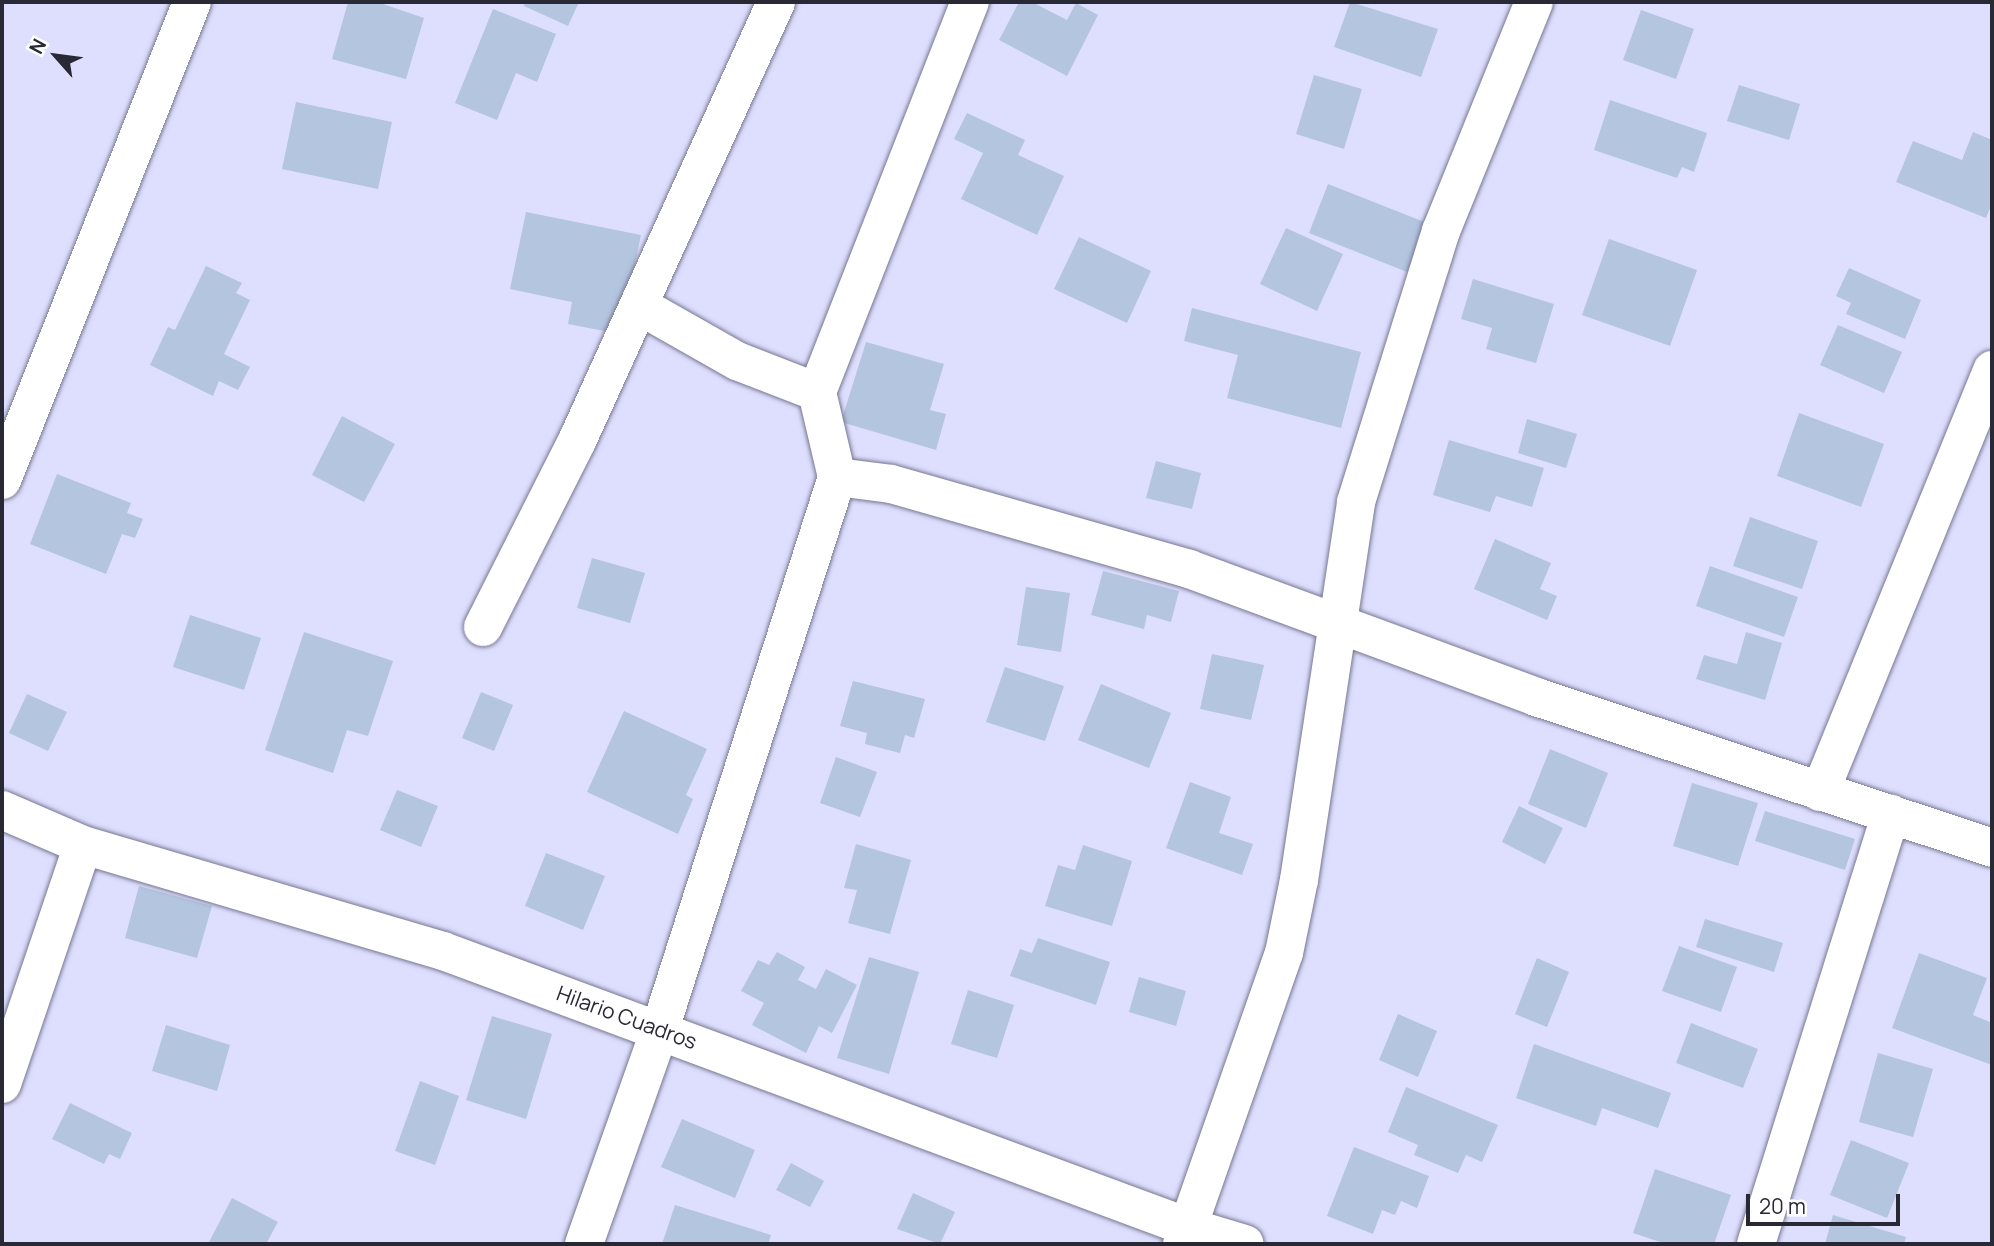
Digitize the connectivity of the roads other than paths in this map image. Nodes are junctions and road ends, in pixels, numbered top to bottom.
1 (192, 2) edge
2 (776, 2) edge
3 (970, 2) edge
4 (1534, 2) edge
5 (640, 306) junction
6 (1992, 370) edge
7 (817, 392) junction
8 (837, 477) junction
9 (2, 480) edge
10 (1338, 624) junction
11 (483, 627) dead end
12 (1820, 792) junction
13 (2, 810) edge
14 (1891, 814) junction
15 (83, 845) junction
16 (1992, 848) edge
17 (660, 1029) junction
18 (2, 1084) edge
19 (1185, 1236) edge
20 (584, 1244) edge
21 (1245, 1244) edge
22 (1756, 1244) edge

1 - 9 street
2 - 5 street
3 - 7 street
4 - 10 street
5 - 7 street
5 - 11 street
6 - 12 street
7 - 8 street
8 - 10 street
8 - 17 street
10 - 12 street
10 - 19 street
12 - 14 street
13 - 15 street, Hilario Cuadros
14 - 16 street
14 - 22 street
15 - 17 street, Hilario Cuadros
15 - 18 street
17 - 19 street, Hilario Cuadros
17 - 20 street
19 - 21 street, Hilario Cuadros

